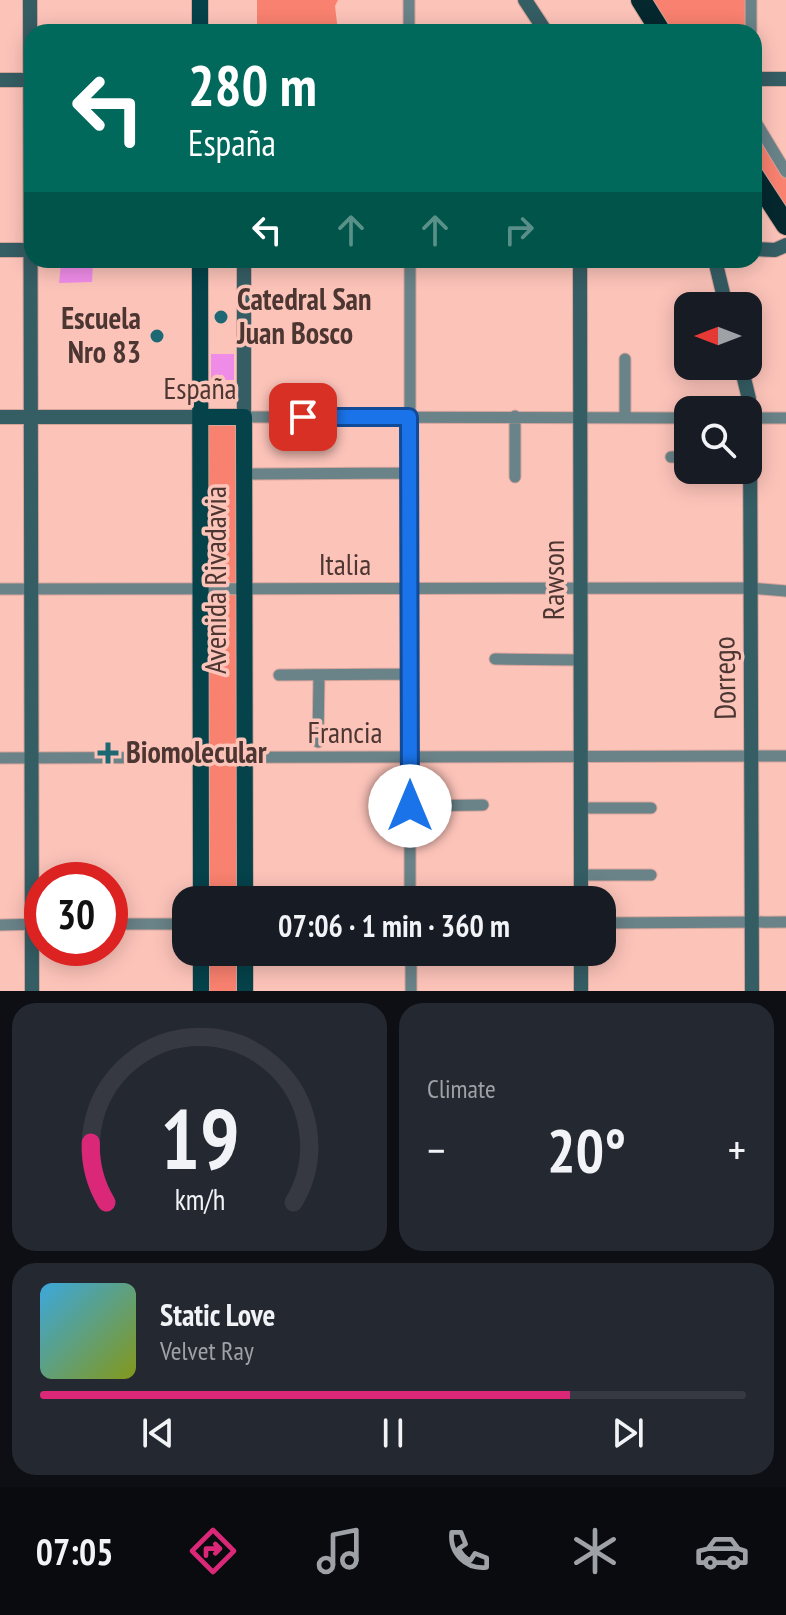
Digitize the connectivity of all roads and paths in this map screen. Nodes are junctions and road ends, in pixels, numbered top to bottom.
1 (30, 0) edge
2 (200, 0) edge
3 (409, 0) edge
4 (525, 0) edge
5 (641, 0) edge
6 (751, 0) edge
7 (30, 24) edge
8 (200, 24) edge
9 (409, 24) edge
10 (541, 24) edge
11 (656, 24) edge
12 (751, 24) edge
13 (762, 79) edge
14 (786, 79) edge
15 (0, 80) edge
16 (24, 80) edge
17 (762, 132) edge
18 (786, 172) edge
19 (762, 188) edge
20 (786, 225) edge
21 (786, 245) edge
22 (762, 249) edge
23 (0, 250) edge
24 (24, 250) edge
25 (31, 268) edge
26 (200, 268) edge
27 (244, 268) edge
28 (410, 268) edge
29 (580, 268) edge
30 (717, 268) edge
31 (723, 292) edge
32 (625, 359) dead end
33 (515, 416) junction
34 (580, 416) junction
35 (0, 417) edge
36 (31, 417) junction
37 (201, 417) junction
38 (244, 417) junction
39 (409, 417) junction
40 (625, 417) junction
41 (674, 418) edge
42 (762, 418) edge
43 (786, 418) edge
44 (409, 473) junction
45 (244, 474) junction
46 (515, 477) dead end
47 (749, 484) edge
48 (580, 588) junction
49 (750, 588) junction
50 (0, 589) edge
51 (31, 589) junction
52 (201, 589) junction
53 (244, 589) junction
54 (410, 589) junction
55 (786, 591) edge
56 (495, 659) dead end
57 (580, 660) junction
58 (410, 674) junction
59 (279, 675) dead end
60 (319, 675) junction
61 (318, 742) dead end
62 (752, 756) junction
63 (786, 756) edge
64 (201, 757) junction
65 (245, 757) junction
66 (410, 757) junction
67 (580, 757) junction
68 (0, 758) edge
69 (32, 758) junction
70 (483, 805) dead end
71 (410, 806) junction
72 (581, 808) junction
73 (651, 808) dead end
74 (35, 862) edge
75 (581, 875) junction
76 (651, 875) dead end
77 (201, 886) edge
78 (245, 886) edge
79 (410, 886) edge
80 (581, 886) edge
81 (786, 922) edge
82 (616, 923) edge
83 (752, 923) junction
84 (24, 924) edge
85 (128, 924) edge
86 (172, 924) edge
87 (0, 925) edge
88 (34, 966) edge
89 (201, 966) edge
90 (245, 966) edge
91 (411, 966) edge
92 (581, 966) edge
93 (32, 991) edge
94 (201, 991) edge
95 (245, 991) edge
96 (411, 991) edge
97 (581, 991) edge
98 (752, 991) edge

1 - 7 street
2 - 8 main road
3 - 9 street
4 - 10 street
5 - 11 highway
6 - 12 street
13 - 14 street
15 - 16 street
17 - 18 street
19 - 20 highway
21 - 22 street
23 - 24 street
25 - 36 street
26 - 37 main road, Avenida Rivadavia
27 - 38 street, Avenida Rivadavia
28 - 39 street
29 - 34 street, Rawson
30 - 31 street
32 - 40 street
33 - 34 street, España
33 - 39 street, España
33 - 46 street
34 - 40 street, España
34 - 48 street, Rawson
35 - 36 street, España
36 - 37 street, España
36 - 51 street
37 - 38 main road, España
37 - 52 main road, Avenida Rivadavia
38 - 39 street, España
38 - 45 main road, Avenida Rivadavia
39 - 44 street
40 - 41 street, España
42 - 43 street
44 - 45 street
44 - 54 street
45 - 53 main road, Avenida Rivadavia
47 - 49 street, Dorrego
48 - 49 street, Italia
48 - 54 street, Italia
48 - 57 street, Rawson
49 - 55 street, Italia
49 - 62 street, Dorrego
50 - 51 street, Italia
51 - 52 street, Italia
51 - 69 street
52 - 53 street, Italia
52 - 64 main road, Avenida Rivadavia
53 - 54 street, Italia
53 - 65 main road, Avenida Rivadavia
54 - 58 street
56 - 57 street
57 - 67 street, Rawson
58 - 60 street
58 - 66 street
59 - 60 street
60 - 61 street
62 - 63 street, Francia
62 - 67 street, Francia
62 - 83 street, Dorrego
64 - 65 street, Francia
64 - 69 street, Francia
64 - 77 main road, Avenida Rivadavia
65 - 66 street, Francia
65 - 78 main road, Avenida Rivadavia
66 - 67 street, Francia
66 - 71 street
67 - 72 street, Rawson
68 - 69 street, Francia
69 - 74 street
70 - 71 street
71 - 79 street
72 - 73 street
72 - 75 street, Rawson
75 - 76 street
75 - 80 street, Rawson
81 - 83 street
82 - 83 street
83 - 98 street, Dorrego
84 - 87 street
85 - 86 street
88 - 93 street
89 - 94 main road
90 - 95 main road
91 - 96 street
92 - 97 street

